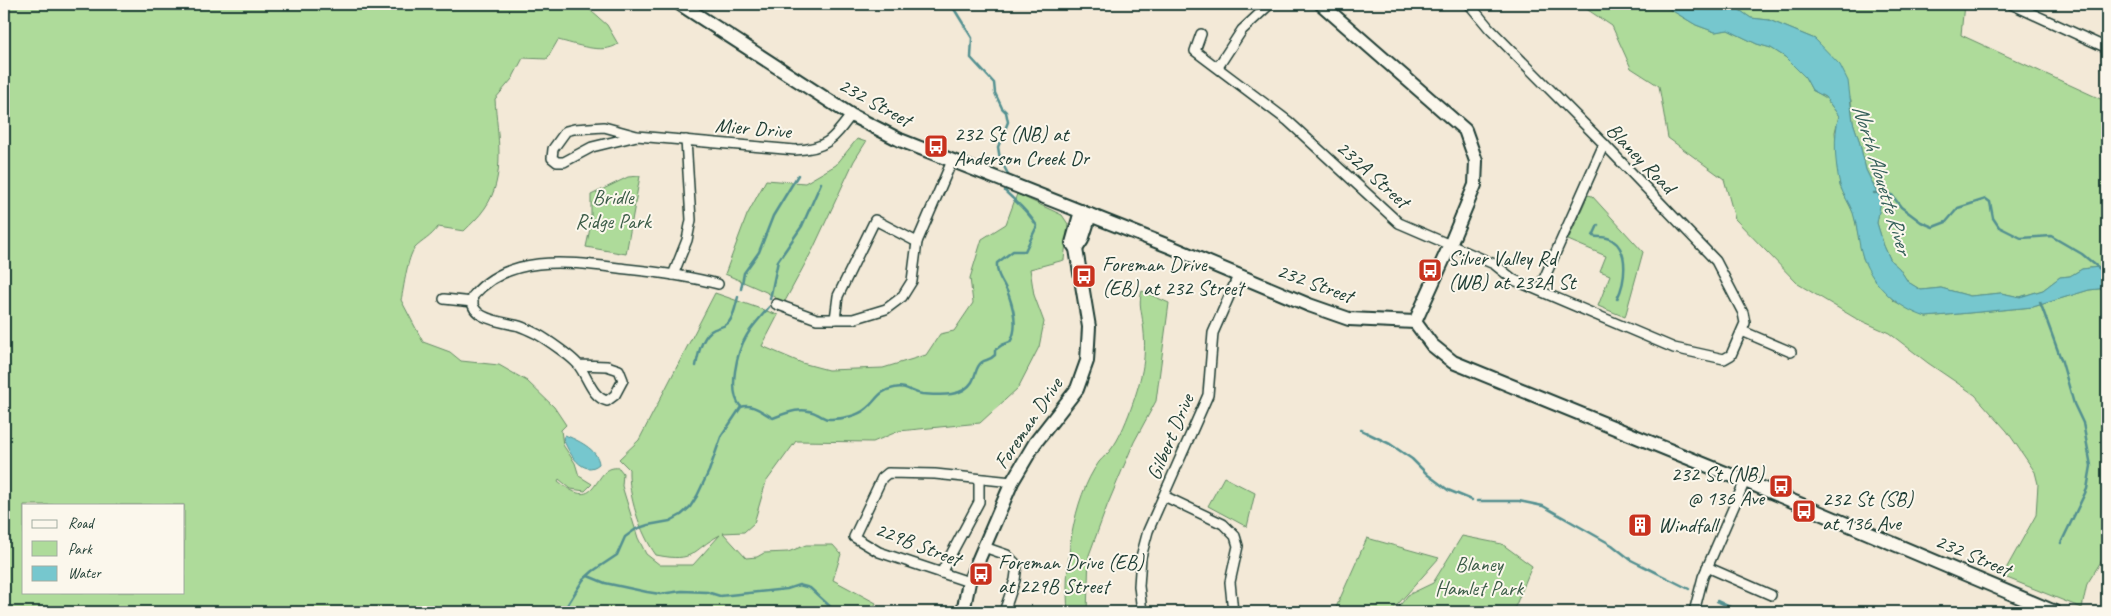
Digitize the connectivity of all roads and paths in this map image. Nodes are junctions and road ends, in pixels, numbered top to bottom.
1 (680, 4) edge
2 (1270, 4) edge
3 (1321, 4) edge
4 (1469, 4) edge
5 (2011, 4) edge
6 (1200, 34) dead end
7 (2107, 48) edge
8 (1218, 67) junction
9 (851, 115) junction
10 (637, 136) junction
11 (686, 140) junction
12 (1604, 144) junction
13 (952, 161) junction
14 (1085, 213) junction
15 (917, 242) junction
16 (1450, 245) junction
17 (673, 275) junction
18 (1238, 276) junction
19 (718, 284) dead end
20 (1539, 290) junction
21 (444, 299) dead end
22 (473, 302) junction
23 (776, 304) dead end
24 (835, 319) junction
25 (1415, 322) junction
26 (1742, 331) junction
27 (1791, 352) dead end
28 (579, 365) junction
29 (979, 479) junction
30 (1745, 481) junction
31 (1012, 482) junction
32 (1164, 496) junction
33 (984, 547) junction
34 (1707, 567) junction
35 (941, 573) junction
36 (969, 582) junction
37 (1771, 595) dead end
38 (962, 612) edge
39 (1004, 612) edge
40 (1142, 612) edge
41 (1233, 612) edge
42 (1694, 612) edge
43 (2055, 612) edge

1 - 9 street, 232 Street
2 - 8 street
3 - 16 street
4 - 12 street, Blaney Road
5 - 7 street
6 - 8 street, 232A Street
8 - 16 street, 232A Street
9 - 11 street, Mier Drive
9 - 13 street, 232 Street
10 - 10 street, Mier Drive
10 - 11 street, Mier Drive
11 - 17 street
12 - 20 street
12 - 26 street, Blaney Road
13 - 14 street, 232 Street
13 - 15 street
14 - 18 street, 232 Street
14 - 31 street, Foreman Drive
15 - 24 street
15 - 24 street
16 - 20 street, 232A Street
16 - 25 street
17 - 19 street
17 - 22 street
18 - 25 street, 232 Street
18 - 32 street, Gilbert Drive
20 - 26 street, 232A Street
21 - 22 street
22 - 28 street
23 - 24 street
25 - 30 street, 232 Street
26 - 27 street
28 - 28 street
29 - 31 street
29 - 35 street
29 - 35 street, 229B Street
30 - 34 street
30 - 43 street, 232 Street
31 - 33 street, Foreman Drive
32 - 40 street, Gilbert Drive
32 - 41 street
33 - 36 street, Foreman Drive
33 - 39 street
34 - 37 street
34 - 42 street
35 - 36 street, 229B Street
36 - 38 street, Foreman Drive

